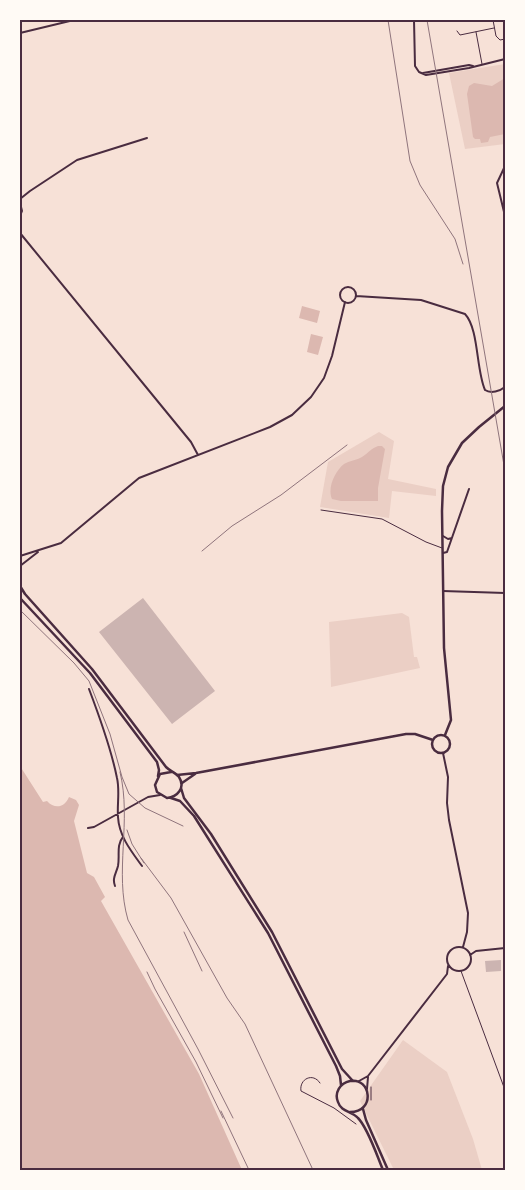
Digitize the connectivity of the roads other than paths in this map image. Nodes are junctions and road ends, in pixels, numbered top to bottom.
1 (74, 20) edge
2 (414, 20) edge
3 (493, 20) edge
4 (494, 28) junction
5 (457, 32) dead end
6 (476, 32) junction
7 (20, 33) edge
8 (505, 39) edge
9 (505, 59) edge
10 (482, 64) junction
11 (147, 138) dead end
12 (505, 166) edge
13 (20, 199) edge
14 (20, 203) edge
15 (20, 216) edge
16 (505, 216) edge
17 (20, 233) edge
18 (356, 296) junction
19 (345, 302) junction
20 (505, 387) edge
21 (505, 406) edge
22 (198, 455) junction
23 (469, 489) dead end
24 (321, 510) dead end
25 (442, 536) junction
26 (452, 538) junction
27 (443, 548) junction
28 (40, 551) junction
29 (443, 554) junction
30 (20, 556) edge
31 (20, 566) edge
32 (20, 586) edge
33 (443, 591) junction
34 (505, 593) edge
35 (20, 598) edge
36 (89, 689) dead end
37 (445, 735) junction
38 (433, 740) junction
39 (443, 753) junction
40 (171, 772) junction
41 (196, 773) junction
42 (177, 774) junction
43 (158, 777) junction
44 (182, 784) junction
45 (182, 788) junction
46 (160, 795) junction
47 (171, 798) junction
48 (118, 813) junction
49 (88, 828) dead end
50 (123, 837) junction
51 (142, 866) dead end
52 (115, 886) dead end
53 (463, 947) junction
54 (505, 948) edge
55 (470, 955) junction
56 (448, 966) junction
57 (456, 971) junction
58 (462, 971) junction
59 (447, 974) junction
60 (368, 1076) junction
61 (353, 1081) junction
62 (357, 1082) junction
63 (320, 1084) dead end
64 (342, 1086) junction
65 (505, 1090) edge
66 (367, 1092) junction
67 (363, 1108) junction
68 (350, 1112) junction
69 (356, 1124) dead end
70 (383, 1170) edge
71 (388, 1170) edge

1 - 7 street
2 - 10 street
3 - 4 lane
4 - 6 lane
4 - 8 lane
5 - 6 lane
6 - 10 lane
9 - 10 street
11 - 13 street
12 - 16 street
14 - 15 street
17 - 22 street
18 - 19 street
18 - 19 street
18 - 20 street
19 - 22 street
21 - 25 main road
22 - 28 street
23 - 26 street
24 - 27 lane
25 - 26 street
25 - 27 main road
26 - 29 street
27 - 29 main road
28 - 30 street
28 - 31 street
29 - 33 main road
32 - 40 main road
33 - 34 street
33 - 37 main road
35 - 43 main road
36 - 48 street
37 - 38 main road
37 - 39 main road
38 - 39 main road
38 - 41 main road
39 - 53 street
40 - 42 main road
40 - 43 main road
41 - 42 main road
41 - 44 main road
42 - 44 main road
43 - 46 main road
44 - 45 main road
45 - 47 main road
45 - 61 main road
46 - 47 main road
46 - 48 street
47 - 64 main road
48 - 49 street
48 - 50 street
50 - 51 street
50 - 52 street
53 - 55 street
53 - 56 street
54 - 55 street
55 - 58 street
56 - 57 street
56 - 59 street
57 - 58 street
57 - 59 street
58 - 65 lane
59 - 60 street
60 - 62 street
60 - 66 street
61 - 62 main road
61 - 64 main road
62 - 66 main road
63 - 69 lane
64 - 68 main road
66 - 67 main road
67 - 68 main road
67 - 71 main road
68 - 70 main road

